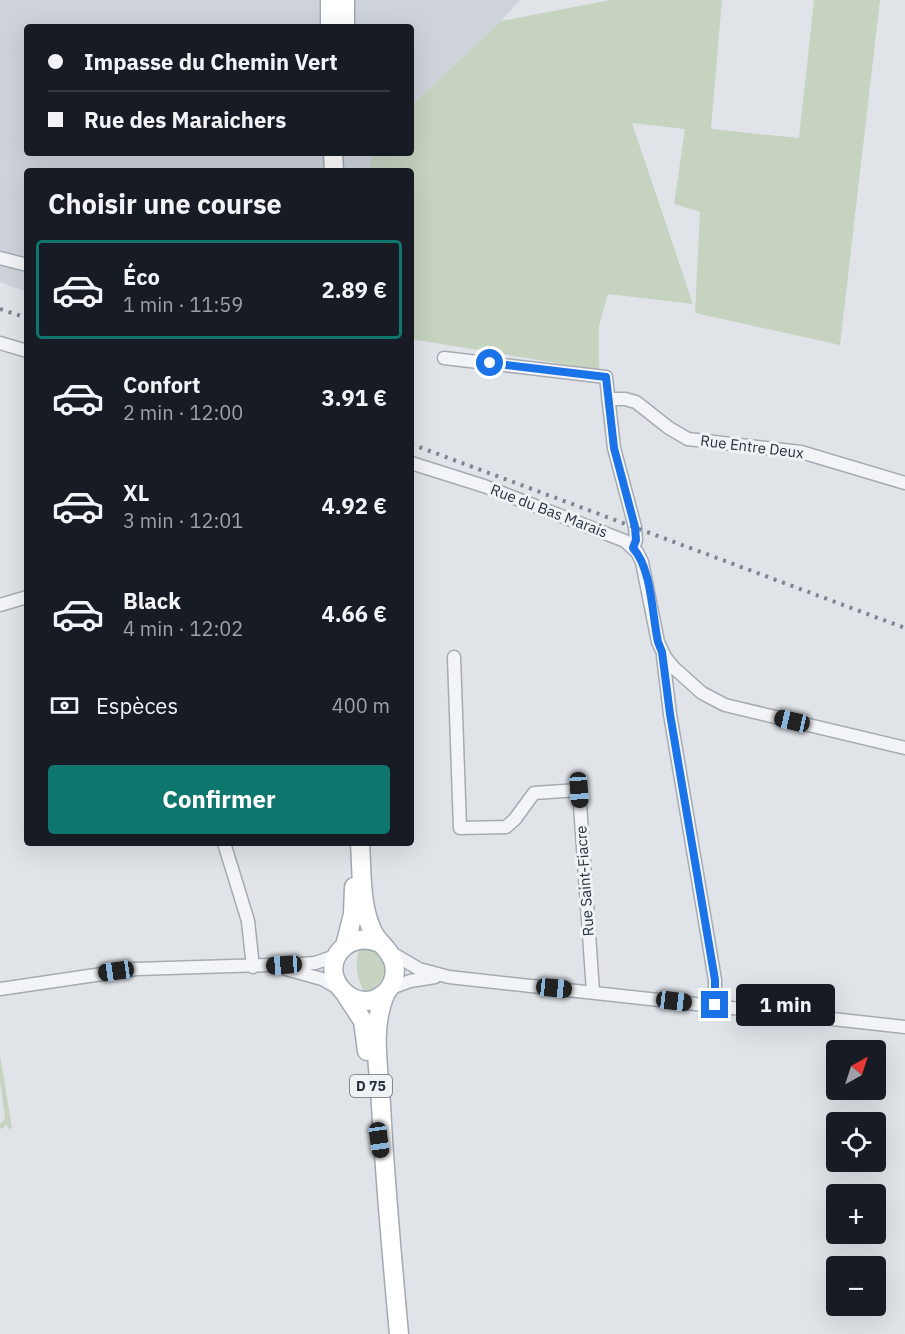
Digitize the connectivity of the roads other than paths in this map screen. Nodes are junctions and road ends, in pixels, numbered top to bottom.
1 (330, 0) edge
2 (345, 0) edge
3 (330, 24) edge
4 (345, 24) edge
5 (0, 258) edge
6 (24, 265) edge
7 (0, 343) edge
8 (24, 350) edge
9 (444, 358) dead end
10 (608, 399) junction
11 (414, 464) edge
12 (905, 483) edge
13 (633, 548) junction
14 (24, 598) edge
15 (0, 605) edge
16 (662, 652) junction
17 (454, 657) dead end
18 (905, 748) edge
19 (225, 846) edge
20 (352, 846) edge
21 (360, 846) edge
22 (384, 948) junction
23 (341, 951) junction
24 (267, 966) junction
25 (253, 967) junction
26 (448, 977) junction
27 (0, 990) edge
28 (387, 991) junction
29 (344, 992) junction
30 (593, 992) junction
31 (715, 1005) junction
32 (905, 1027) edge
33 (384, 1181) junction
34 (399, 1334) edge

1 - 3 main road
2 - 4 main road
5 - 6 street
7 - 8 street
9 - 10 street
10 - 12 street, Rue Entre Deux
10 - 13 street
11 - 13 street, Rue du Bas Marais
13 - 16 street
14 - 15 street
16 - 18 street
16 - 31 street
17 - 30 street, Rue Saint-Fiacre
19 - 25 street
20 - 23 main road
21 - 22 main road
22 - 23 main road
22 - 26 street
22 - 28 main road
23 - 24 street
23 - 29 main road
24 - 25 street
24 - 29 street
25 - 27 street
26 - 28 street
26 - 30 street
28 - 29 main road
28 - 33 main road, D 75
29 - 33 main road, D 75
30 - 31 street
31 - 32 street
33 - 34 main road, D 75

